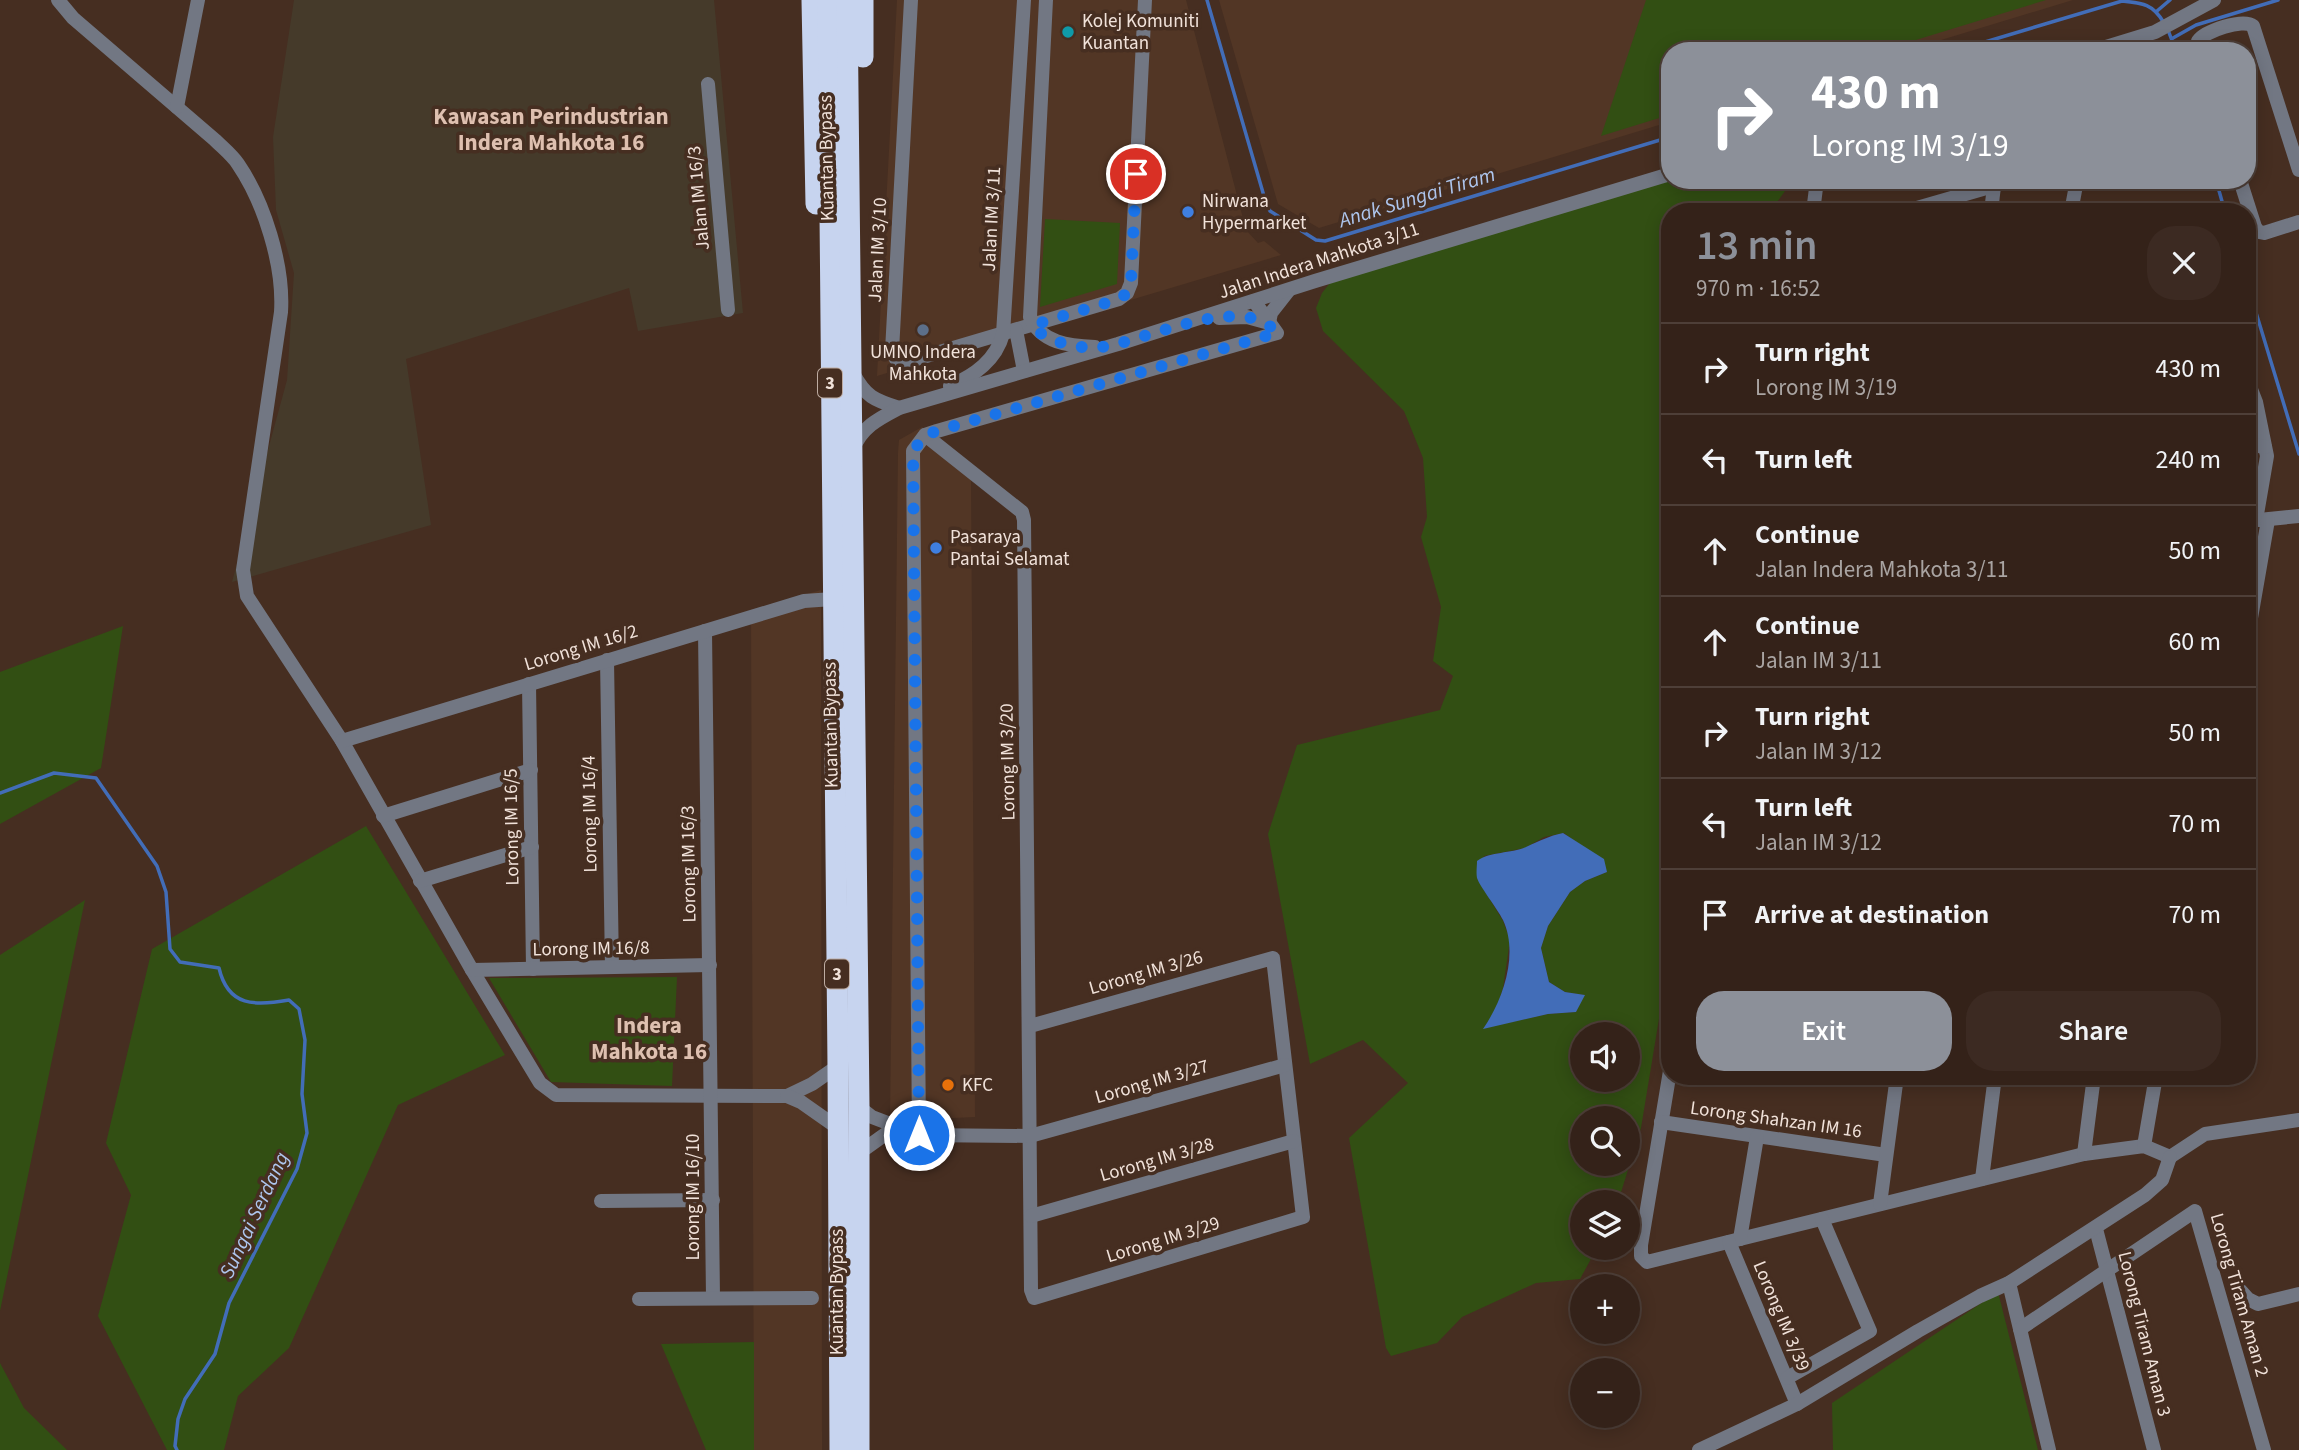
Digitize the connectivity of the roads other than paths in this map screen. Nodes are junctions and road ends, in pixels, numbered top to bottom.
1 (58, 0) edge
2 (198, 0) edge
3 (812, 0) edge
4 (828, 0) edge
5 (847, 0) edge
6 (863, 0) edge
7 (911, 0) edge
8 (1024, 0) edge
9 (1046, 0) edge
10 (1145, 0) edge
11 (2214, 0) edge
12 (2124, 42) edge
13 (2198, 42) edge
14 (1020, 67) junction
15 (1042, 68) junction
16 (708, 84) dead end
17 (177, 107) junction
18 (2299, 170) edge
19 (1661, 177) edge
20 (840, 183) junction
21 (1984, 189) edge
22 (1935, 203) edge
23 (2299, 222) edge
24 (2256, 228) edge
25 (851, 241) junction
26 (830, 268) junction
27 (1290, 289) junction
28 (1254, 301) junction
29 (728, 310) dead end
30 (1205, 317) junction
31 (1033, 325) junction
32 (1273, 328) junction
33 (1009, 332) junction
34 (1118, 344) junction
35 (850, 369) junction
36 (1024, 371) junction
37 (924, 400) junction
38 (2256, 402) edge
39 (899, 408) junction
40 (925, 435) junction
41 (2256, 446) edge
42 (2265, 447) junction
43 (850, 457) junction
44 (2299, 516) edge
45 (2257, 520) edge
46 (833, 600) junction
47 (705, 631) junction
48 (607, 660) junction
49 (529, 684) junction
50 (342, 741) junction
51 (531, 770) junction
52 (383, 816) junction
53 (532, 847) junction
54 (420, 881) junction
55 (710, 965) junction
56 (612, 967) junction
57 (533, 969) junction
58 (472, 970) junction
59 (1030, 1026) junction
60 (1285, 1065) junction
61 (838, 1066) junction
62 (1668, 1085) edge
63 (1896, 1085) edge
64 (1994, 1085) edge
65 (2093, 1085) edge
66 (2154, 1085) edge
67 (712, 1096) junction
68 (787, 1096) junction
69 (859, 1107) junction
70 (2299, 1120) edge
71 (1661, 1122) junction
72 (838, 1128) junction
73 (900, 1129) junction
74 (919, 1135) junction
75 (1030, 1136) junction
76 (1757, 1137) junction
77 (1294, 1140) junction
78 (2144, 1146) junction
79 (859, 1153) junction
80 (2084, 1153) junction
81 (1886, 1155) junction
82 (2170, 1157) junction
83 (1982, 1179) junction
84 (713, 1200) junction
85 (601, 1201) dead end
86 (1880, 1204) junction
87 (1031, 1216) junction
88 (1822, 1219) junction
89 (2096, 1228) junction
90 (1735, 1241) junction
91 (2108, 1269) junction
92 (2009, 1283) junction
93 (2239, 1289) dead end
94 (2299, 1294) edge
95 (713, 1298) junction
96 (812, 1298) dead end
97 (1034, 1298) joint
98 (639, 1299) dead end
99 (2020, 1329) junction
100 (1787, 1378) junction
101 (1797, 1404) junction
102 (839, 1450) edge
103 (859, 1450) edge
104 (1699, 1450) edge
105 (2049, 1450) edge
106 (2154, 1450) edge
107 (2263, 1450) edge

1 - 17 street
2 - 17 street
3 - 26 highway
4 - 20 highway, Kuantan Bypass / 3
5 - 20 highway, Kuantan Bypass / 3
6 - 25 highway
7 - 33 street, Jalan IM 3/10
8 - 14 street, Jalan IM 3/11
9 - 15 street
10 - 31 street, Jalan IM 3/10
11 - 12 street
13 - 18 street
14 - 15 street
14 - 33 street, Jalan IM 3/11
15 - 31 street
16 - 29 street, Jalan IM 16/3
17 - 50 street
19 - 27 street, Jalan Indera Mahkota 3/11
20 - 25 highway, Kuantan Bypass / 3
20 - 26 highway, Kuantan Bypass / 3
21 - 22 street
23 - 24 street
25 - 35 highway, Kuantan Bypass / 3
26 - 46 highway, Kuantan Bypass / 3
27 - 28 street, Jalan Indera Mahkota 3/11
27 - 32 street
28 - 30 street, Jalan Indera Mahkota 3/11
28 - 32 street
30 - 32 street
30 - 34 street, Jalan Indera Mahkota 3/11
31 - 33 street, Jalan IM 3/10
31 - 34 street
32 - 40 street
33 - 36 street
33 - 37 street, Jalan IM 3/11
34 - 36 street, Jalan Indera Mahkota 3/11
35 - 39 street
35 - 43 highway, Kuantan Bypass / 3
36 - 37 street, Jalan Indera Mahkota 3/11
37 - 39 street, Jalan Indera Mahkota 3/11
38 - 42 street
39 - 43 street, Jalan Indera Mahkota 3/11
40 - 59 street, Lorong IM 3/20
40 - 74 street
41 - 42 street
42 - 45 street
43 - 69 highway, Kuantan Bypass / 3
44 - 45 street
46 - 47 street, Lorong IM 16/2
46 - 61 highway, Kuantan Bypass / 3
47 - 48 street, Lorong IM 16/2
47 - 55 street, Lorong IM 16/3
48 - 49 street, Lorong IM 16/2
48 - 56 street, Lorong IM 16/4
49 - 50 street, Lorong IM 16/2
49 - 51 street, Lorong IM 16/5
50 - 52 street
51 - 52 street
51 - 53 street, Lorong IM 16/5
52 - 54 street
53 - 54 street
53 - 57 street, Lorong IM 16/5
54 - 58 street
55 - 56 street, Lorong IM 16/8
55 - 67 street, Lorong IM 16/3
56 - 57 street, Lorong IM 16/8
57 - 58 street, Lorong IM 16/8
58 - 67 street
59 - 60 street, Lorong IM 3/26
59 - 75 street, Lorong IM 3/20
60 - 75 street, Lorong IM 3/27
60 - 77 street
61 - 68 street
61 - 72 highway, Kuantan Bypass / 3
62 - 71 street
63 - 81 street
64 - 83 street
65 - 80 street
66 - 78 street
67 - 68 street
67 - 84 street, Lorong IM 16/10
68 - 72 street
69 - 73 street, Lorong IM 3/27
69 - 79 highway, Kuantan Bypass / 3
70 - 82 street
71 - 76 street, Lorong Shahzan IM 16
71 - 90 street
72 - 102 highway, Kuantan Bypass / 3
73 - 74 street, Lorong IM 3/27
73 - 79 street
74 - 75 street, Lorong IM 3/27
75 - 87 street, Lorong IM 3/20
76 - 81 street, Lorong Shahzan IM 16
76 - 90 street
77 - 87 street, Lorong IM 3/28
77 - 97 street, Lorong IM 3/29
78 - 80 street
78 - 82 street
79 - 103 highway, Kuantan Bypass / 3
80 - 83 street
81 - 86 street
82 - 89 street
83 - 86 street
84 - 85 street
84 - 95 street, Lorong IM 16/10
86 - 88 street
87 - 97 street, Lorong IM 3/20
88 - 90 street
88 - 100 street
89 - 91 street, Lorong Tiram Aman 3
89 - 92 street
90 - 100 street, Lorong IM 3/39
91 - 99 street
91 - 106 street, Lorong Tiram Aman 3
91 - 107 street, Lorong Tiram Aman 2
92 - 99 street
92 - 101 street
93 - 94 street
95 - 96 street
95 - 98 street
99 - 105 street
100 - 101 street, Lorong IM 3/39
101 - 104 street

